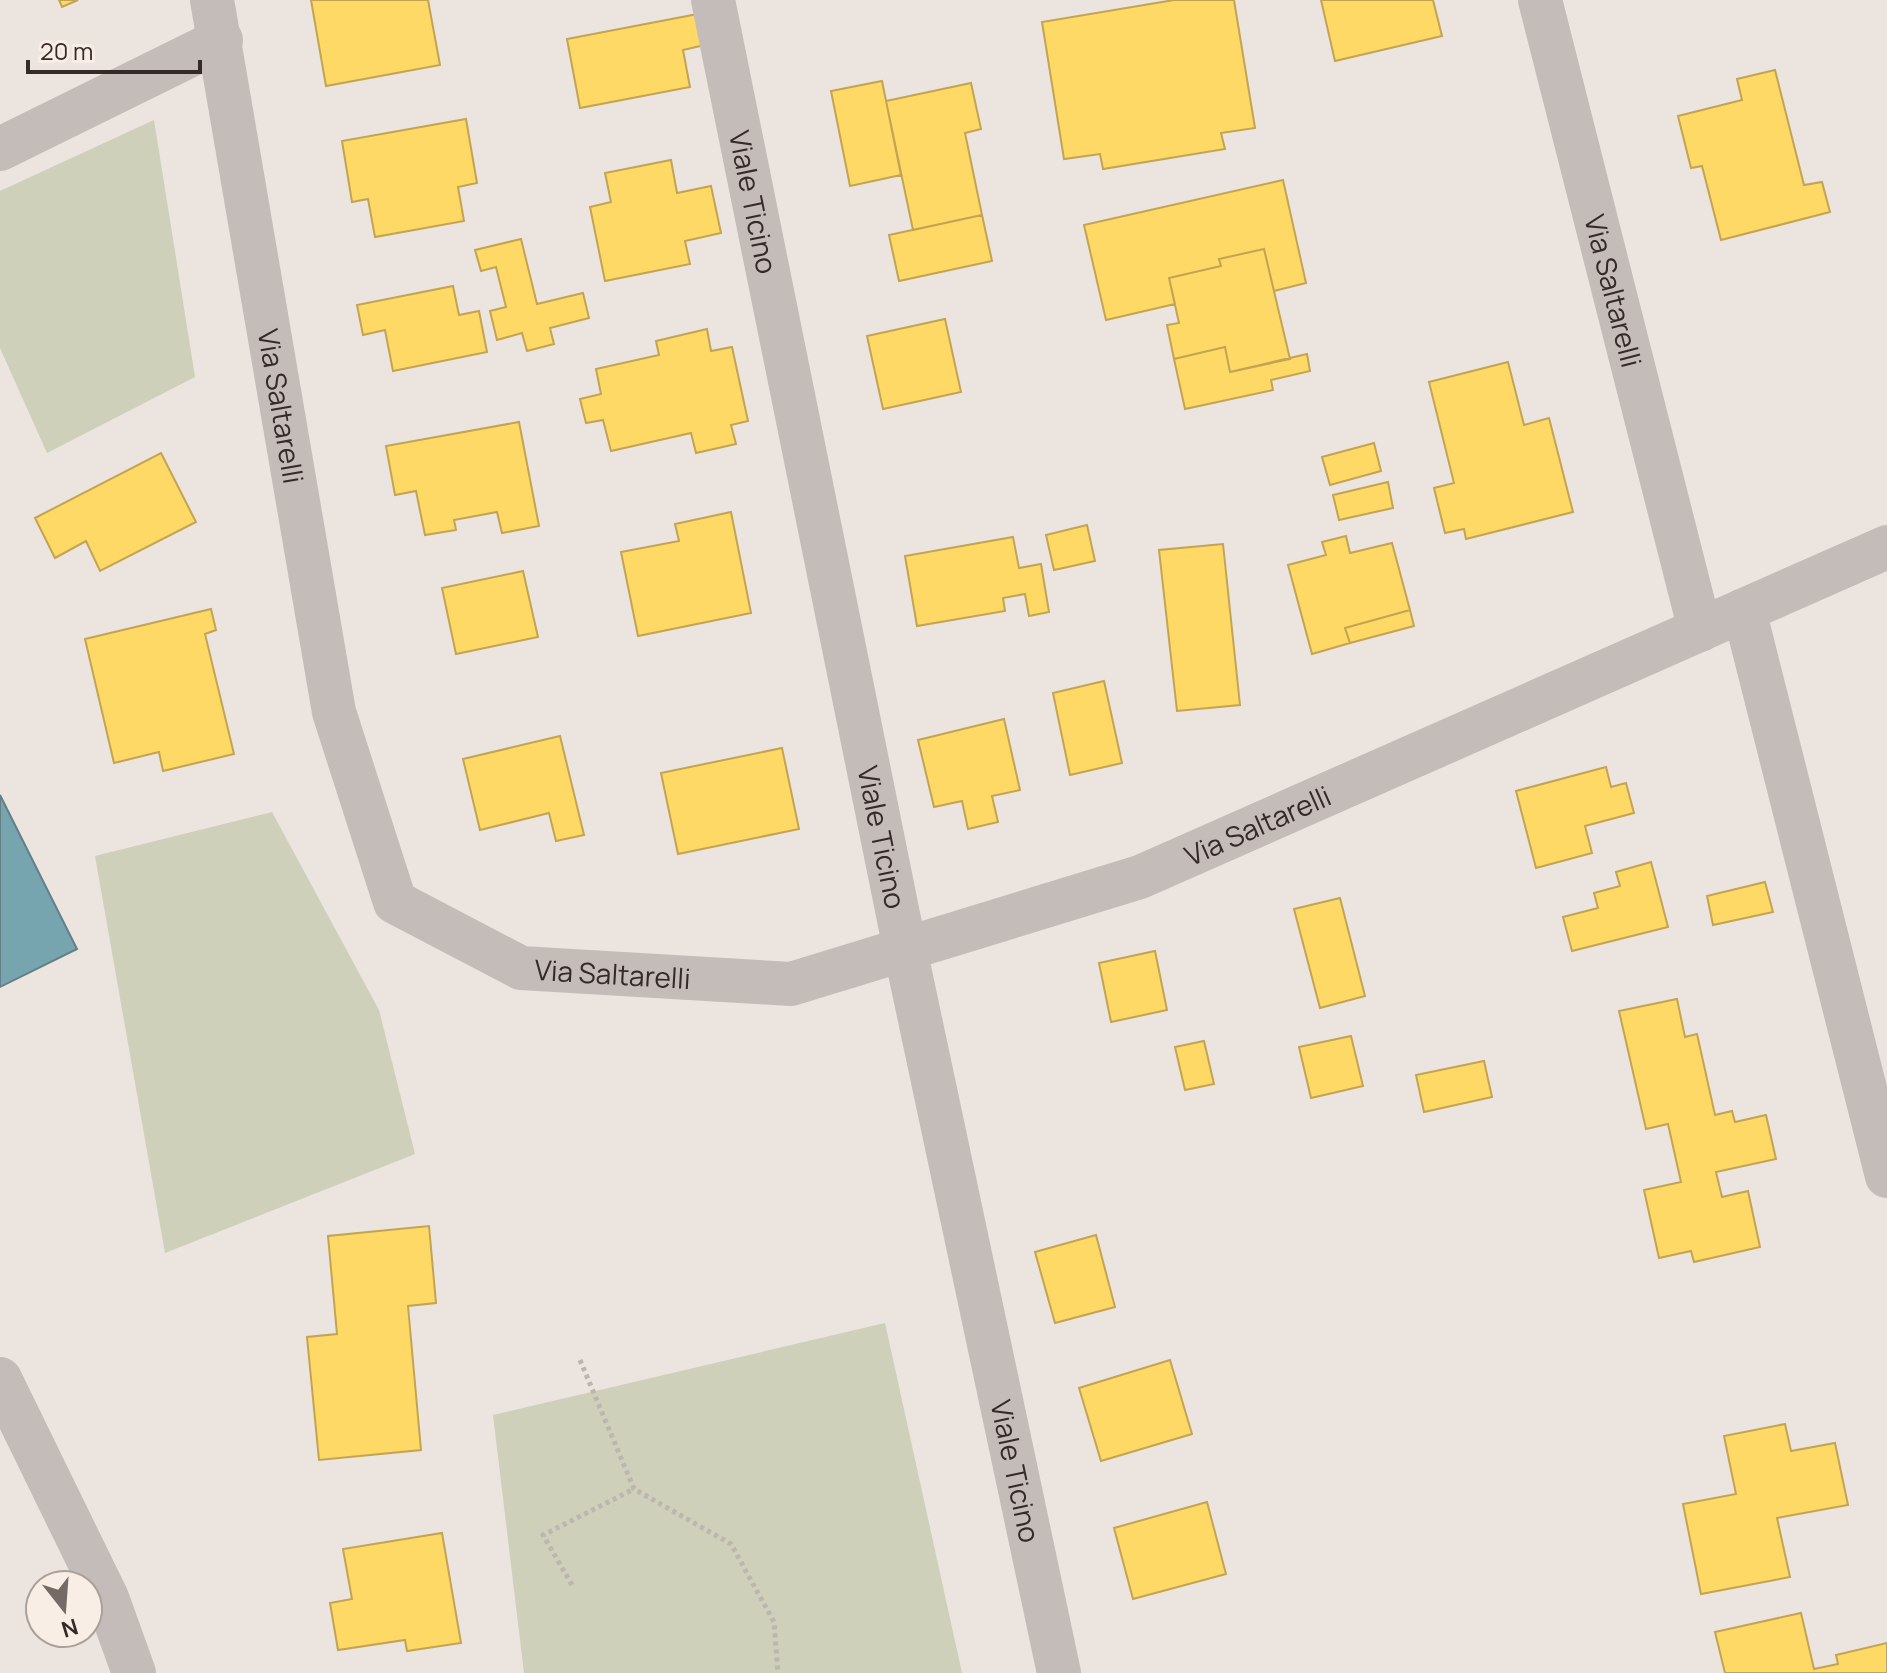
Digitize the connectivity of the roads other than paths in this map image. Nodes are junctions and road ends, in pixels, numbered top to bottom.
1 (713, 0) edge
2 (1540, 0) edge
3 (217, 20) edge
4 (0, 149) edge
5 (1887, 547) edge
6 (1744, 610) junction
7 (1700, 630) junction
8 (905, 949) junction
9 (1887, 1176) edge
10 (0, 1379) edge
11 (134, 1673) edge
12 (1059, 1673) edge

1 - 8 street, Viale Ticino
2 - 7 street, Via Saltarelli
3 - 4 street
3 - 8 street, Via Saltarelli
5 - 6 street, Via Saltarelli
6 - 7 street, Via Saltarelli
6 - 9 street
7 - 8 street, Via Saltarelli
8 - 12 street, Viale Ticino
10 - 11 street

